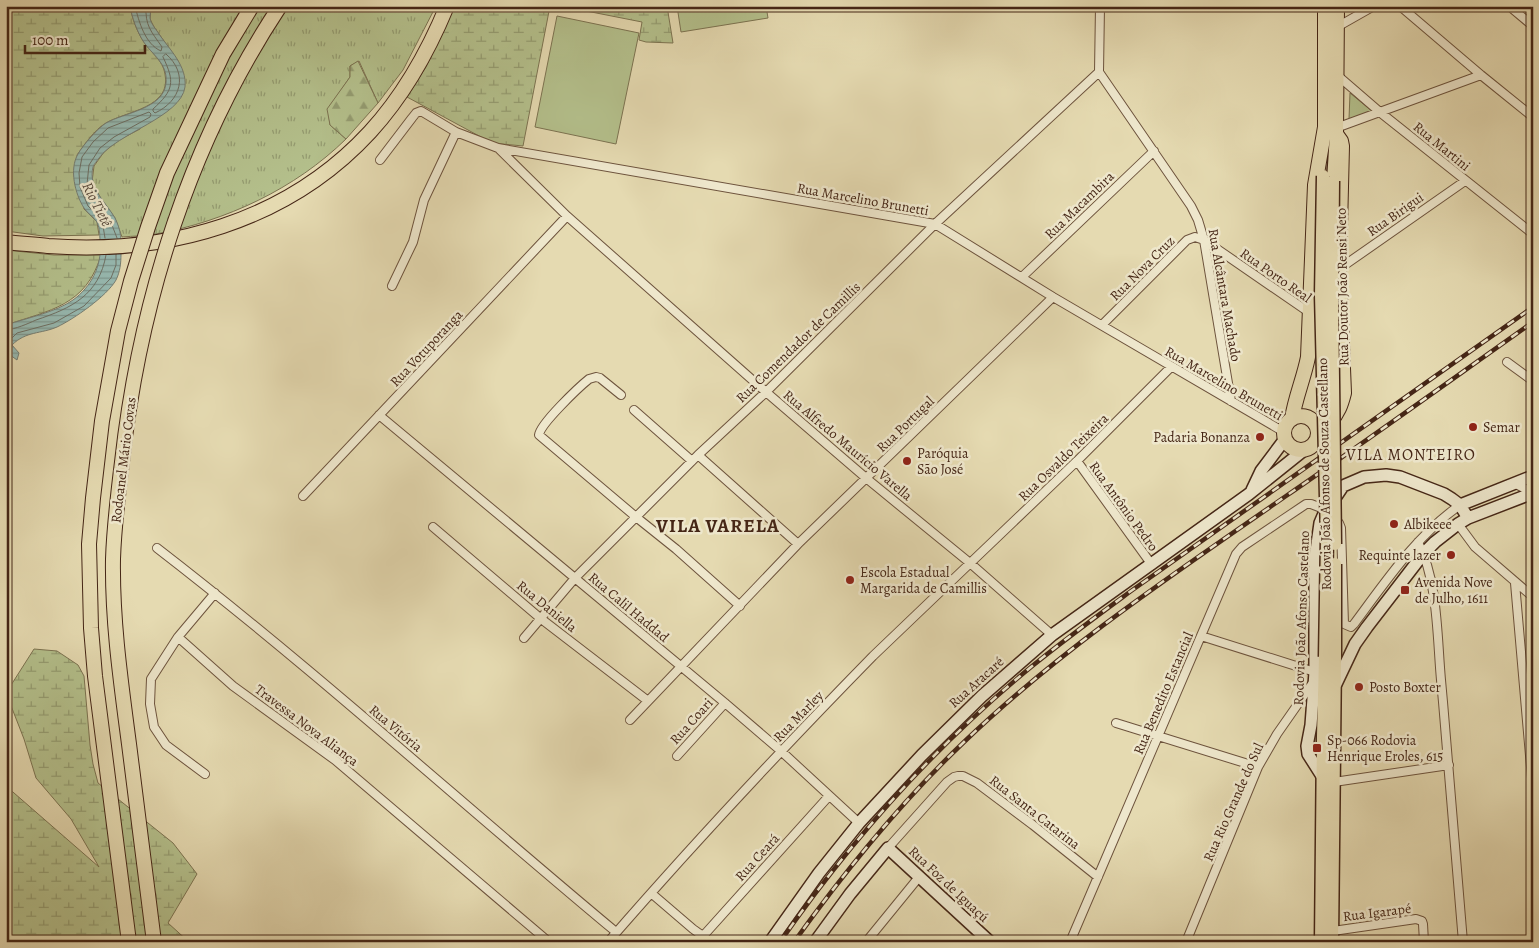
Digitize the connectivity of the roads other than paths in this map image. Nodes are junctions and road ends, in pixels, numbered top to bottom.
1 (252, 6) edge
2 (280, 6) edge
3 (446, 6) edge
4 (1100, 6) edge
5 (1325, 6) edge
6 (1337, 6) edge
7 (1374, 6) edge
8 (1400, 6) edge
9 (1509, 6) edge
10 (1533, 26) edge
11 (1337, 27) junction
12 (1099, 72) junction
13 (1337, 75) junction
14 (1481, 75) junction
15 (1381, 113) junction
16 (1533, 117) edge
17 (456, 132) junction
18 (1332, 133) junction
19 (498, 148) junction
20 (1154, 151) junction
21 (380, 160) dead end
22 (1465, 181) junction
23 (567, 216) junction
24 (935, 224) junction
25 (1533, 234) edge
26 (1204, 240) junction
27 (6, 242) edge
28 (1339, 269) junction
29 (1022, 277) junction
30 (392, 286) dead end
31 (1053, 297) junction
32 (1310, 313) junction
33 (1102, 325) junction
34 (1508, 362) dead end
35 (1171, 367) junction
36 (1533, 381) edge
37 (766, 392) junction
38 (621, 395) dead end
39 (1232, 401) junction
40 (634, 410) dead end
41 (379, 416) junction
42 (1292, 419) junction
43 (1318, 433) junction
44 (1285, 436) junction
45 (1304, 450) junction
46 (698, 455) junction
47 (692, 461) junction
48 (1077, 461) junction
49 (1533, 476) edge
50 (866, 478) junction
51 (1514, 483) junction
52 (1533, 493) edge
53 (1249, 494) junction
54 (303, 496) dead end
55 (1460, 506) junction
56 (1327, 510) junction
57 (636, 517) junction
58 (1463, 521) junction
59 (433, 527) dead end
60 (1418, 542) junction
61 (798, 544) junction
62 (157, 548) dead end
63 (1424, 553) junction
64 (970, 563) junction
65 (1152, 565) junction
66 (575, 578) junction
67 (1515, 583) junction
68 (215, 593) junction
69 (1532, 595) edge
70 (740, 606) junction
71 (540, 618) junction
72 (1052, 635) junction
73 (1200, 636) junction
74 (178, 637) junction
75 (524, 638) dead end
76 (1330, 656) junction
77 (681, 666) junction
78 (1315, 676) junction
79 (1336, 684) junction
80 (648, 701) junction
81 (724, 703) junction
82 (630, 720) dead end
83 (1116, 723) dead end
84 (1158, 737) junction
85 (781, 751) junction
86 (677, 756) dead end
87 (1449, 765) junction
88 (1258, 767) junction
89 (204, 774) dead end
90 (1322, 776) junction
91 (1334, 782) junction
92 (1533, 790) edge
93 (829, 796) junction
94 (859, 823) junction
95 (888, 848) junction
96 (918, 877) junction
97 (1098, 877) junction
98 (651, 893) junction
99 (616, 932) junction
100 (1332, 936) edge
101 (129, 942) edge
102 (154, 942) edge
103 (549, 942) edge
104 (608, 942) edge
105 (770, 942) edge
106 (815, 942) edge
107 (866, 942) edge
108 (990, 942) edge
109 (1070, 942) edge
110 (1186, 942) edge
111 (1321, 942) edge
112 (1424, 942) edge
113 (1463, 942) edge

1 - 101 highway, Rodoanel Mário Covas, bridge
2 - 102 highway, Rodoanel Mário Covas, bridge
3 - 27 highway
4 - 12 street
5 - 18 highway, Rodovia João Afonso de Souza Castellano
6 - 11 highway, Rodovia João Afonso de Souza Castellano
7 - 11 street
8 - 14 street
9 - 10 street
11 - 13 highway, Rodovia João Afonso de Souza Castellano
12 - 20 street, Rua Alcântara Machado
12 - 24 street, Rua Comendador de Camillis
13 - 15 street, Rua Martini
13 - 18 highway, Rodovia João Afonso de Souza Castellano
14 - 15 street
14 - 16 street
15 - 18 street
15 - 22 street, Rua Martini
17 - 19 street, Rua Marcelino Brunetti
17 - 21 street, Rua Marcelino Brunetti
17 - 30 street
18 - 28 highway, Rua Doutor João Rensi Neto
18 - 32 highway, Rua Doutor João Rensi Neto
18 - 76 main road, Rodovia João Afonso de Souza Castellano, bridge
19 - 23 street, Rua Alfredo Maurício Varella
19 - 24 street, Rua Marcelino Brunetti
20 - 26 street, Rua Alcântara Machado
20 - 29 street, Rua Macambira
22 - 25 street, Rua Martini
22 - 28 street, Rua Birigui
23 - 37 street, Rua Alfredo Maurício Varella
23 - 41 street, Rua Votuporanga
24 - 29 street, Rua Marcelino Brunetti
24 - 37 street, Rua Comendador de Camillis
26 - 32 street, Rua Porto Real
26 - 33 street, Rua Nova Cruz
26 - 39 street, Rua Alcântara Machado
28 - 43 highway, Rua Doutor João Rensi Neto
29 - 31 street, Rua Marcelino Brunetti
31 - 33 street, Rua Marcelino Brunetti
31 - 50 street, Rua Portugal
32 - 42 highway, Rua Doutor João Rensi Neto
33 - 35 street, Rua Marcelino Brunetti
34 - 36 street
35 - 39 street, Rua Marcelino Brunetti
35 - 48 street, Rua Osvaldo Teixeira
37 - 46 street, Rua Comendador de Camillis
37 - 50 street, Rua Alfredo Maurício Varella
38 - 57 street
39 - 44 street, Rua Marcelino Brunetti
40 - 47 street
41 - 54 street, Rua Votuporanga
41 - 66 street, Rua Calil Haddad
42 - 43 highway
42 - 44 highway
43 - 45 highway
44 - 45 highway
44 - 53 street, Rua Aracaré
45 - 53 street, Rua Aracaré
46 - 47 street, Rua Comendador de Camillis
46 - 61 street
47 - 57 street, Rua Comendador de Camillis
48 - 64 street, Rua Osvaldo Teixeira
48 - 65 street, Rua Antônio Pedro
49 - 51 street
50 - 61 street, Rua Portugal
50 - 64 street, Rua Alfredo Maurício Varella
51 - 52 street
51 - 55 street
52 - 58 street
53 - 65 street, Rua Aracaré
55 - 56 street, Rodovia João Afonso Castelano
55 - 58 street, Rodovia João Afonso Castelano
55 - 60 street
56 - 60 street
56 - 73 street, Rua Benedito Estancial
56 - 78 street, Rodovia João Afonso Castelano
57 - 66 street, Rua Comendador de Camillis
57 - 70 street
58 - 63 street
58 - 67 street
59 - 71 street, Rua Daniella
60 - 63 street
61 - 70 street, Rua Portugal
62 - 68 street, Rua Vitória
63 - 79 street
63 - 87 street
64 - 72 street, Rua Alfredo Maurício Varella
64 - 85 street, Rua Marley
65 - 72 street, Rua Aracaré
66 - 71 street, Rua Comendador de Camillis
66 - 77 street, Rua Calil Haddad
67 - 69 street
67 - 92 street
68 - 74 street
68 - 99 street, Rua Vitória
70 - 77 street, Rua Portugal
71 - 75 street, Rua Comendador de Camillis
71 - 80 street, Rua Daniella
72 - 94 street, Rua Aracaré
73 - 78 street
73 - 84 street, Rua Benedito Estancial
74 - 89 street
74 - 103 street, Travessa Nova Aliança
76 - 79 main road, Rodovia João Afonso de Souza Castellano
76 - 90 main road, Rodovia João Afonso de Souza Castellano
77 - 80 street, Rua Portugal
77 - 81 street, Rua Calil Haddad
78 - 88 street, Rua Rio Grande do Sul
78 - 90 street, Rodovia João Afonso Castelano
79 - 91 main road, Rodovia João Afonso de Souza Castellano
80 - 82 street, Rua Portugal
81 - 85 street, Rua Calil Haddad
81 - 86 street, Rua Coari
83 - 84 street
84 - 88 street
84 - 97 street, Rua Benedito Estancial
85 - 93 street, Rua Calil Haddad
85 - 98 street, Rua Marley
87 - 91 street
87 - 113 street
88 - 110 street, Rua Rio Grande do Sul
90 - 111 main road, Rodovia João Afonso de Souza Castellano
91 - 100 main road, Rodovia João Afonso de Souza Castellano
93 - 94 street, Rua Calil Haddad
93 - 98 street, Rua Ceará
94 - 105 street, Rua Aracaré
95 - 96 street, Rua Foz de Iguaçú
95 - 97 street, Rua Santa Catarina
95 - 106 street
96 - 107 street
96 - 108 street, Rua Foz de Iguaçú
97 - 109 street, Rua Benedito Estancial
98 - 99 street, Rua Marley
99 - 104 street, Rua Marley
100 - 112 street, Rua Igarapé

